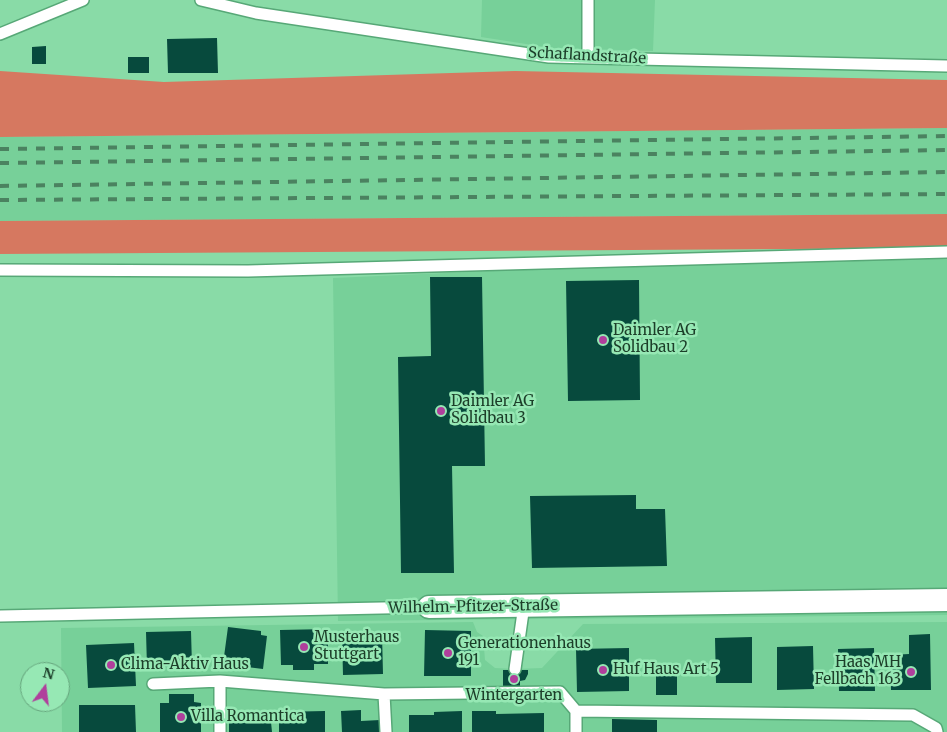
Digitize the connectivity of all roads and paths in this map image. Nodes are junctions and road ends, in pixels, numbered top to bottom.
1 (202, 0) edge
2 (588, 0) edge
3 (75, 1) edge
4 (0, 34) edge
5 (588, 58) junction
6 (947, 66) edge
7 (947, 252) edge
8 (0, 270) edge
9 (947, 600) edge
10 (524, 605) junction
11 (430, 608) joint
12 (0, 616) edge
13 (515, 668) dead end
14 (220, 681) junction
15 (153, 684) dead end
16 (384, 694) junction
17 (576, 711) junction
18 (220, 732) edge
19 (386, 732) edge
20 (576, 732) edge
21 (938, 732) edge

1 - 5 lane, Schaflandstraße
2 - 5 lane
3 - 4 lane
5 - 6 lane, Schaflandstraße
7 - 8 lane
9 - 10 street, Wilhelm-Pfitzer-Straße
10 - 11 street, Wilhelm-Pfitzer-Straße
10 - 13 lane
11 - 12 lane, Wilhelm-Pfitzer-Straße
14 - 15 lane
14 - 16 lane
14 - 18 lane
16 - 17 lane
16 - 19 lane
17 - 20 lane
17 - 21 lane

